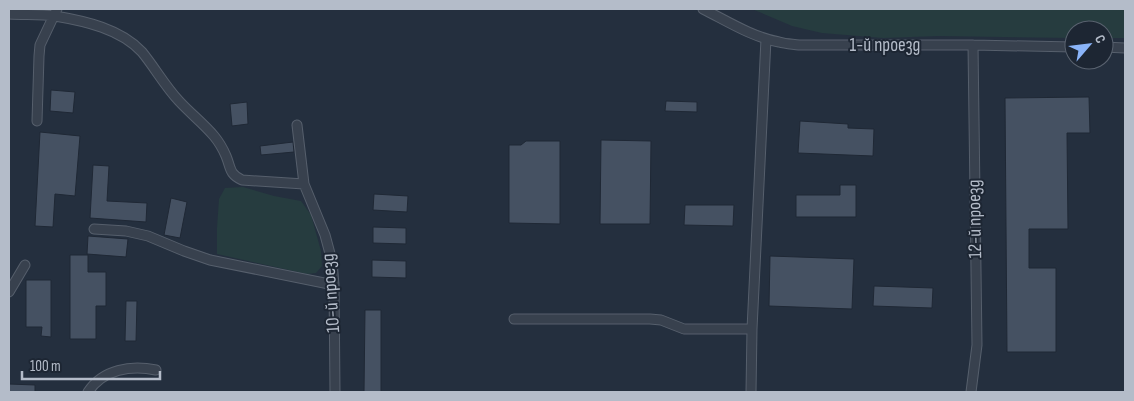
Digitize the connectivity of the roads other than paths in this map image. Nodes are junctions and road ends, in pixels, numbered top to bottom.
1 (702, 9) edge
2 (55, 12) edge
3 (9, 14) edge
4 (766, 39) junction
5 (973, 45) junction
6 (1064, 47) edge
7 (37, 121) dead end
8 (297, 125) dead end
9 (304, 184) junction
10 (94, 229) dead end
11 (25, 265) dead end
12 (334, 284) junction
13 (9, 292) edge
14 (514, 319) dead end
15 (752, 329) junction
16 (156, 370) dead end
17 (88, 392) edge
18 (335, 392) edge
19 (751, 392) edge
20 (971, 392) edge

1 - 4 street, 1-й проезд
2 - 3 street
2 - 7 street
2 - 9 street
4 - 5 street, 1-й проезд
4 - 15 street
5 - 6 street, 1-й проезд
5 - 20 street, 12-й проезд
8 - 9 street, 10-й проезд
9 - 12 street, 10-й проезд
10 - 12 street
11 - 13 street
12 - 18 street, 10-й проезд
14 - 15 street
15 - 19 street
16 - 17 street

